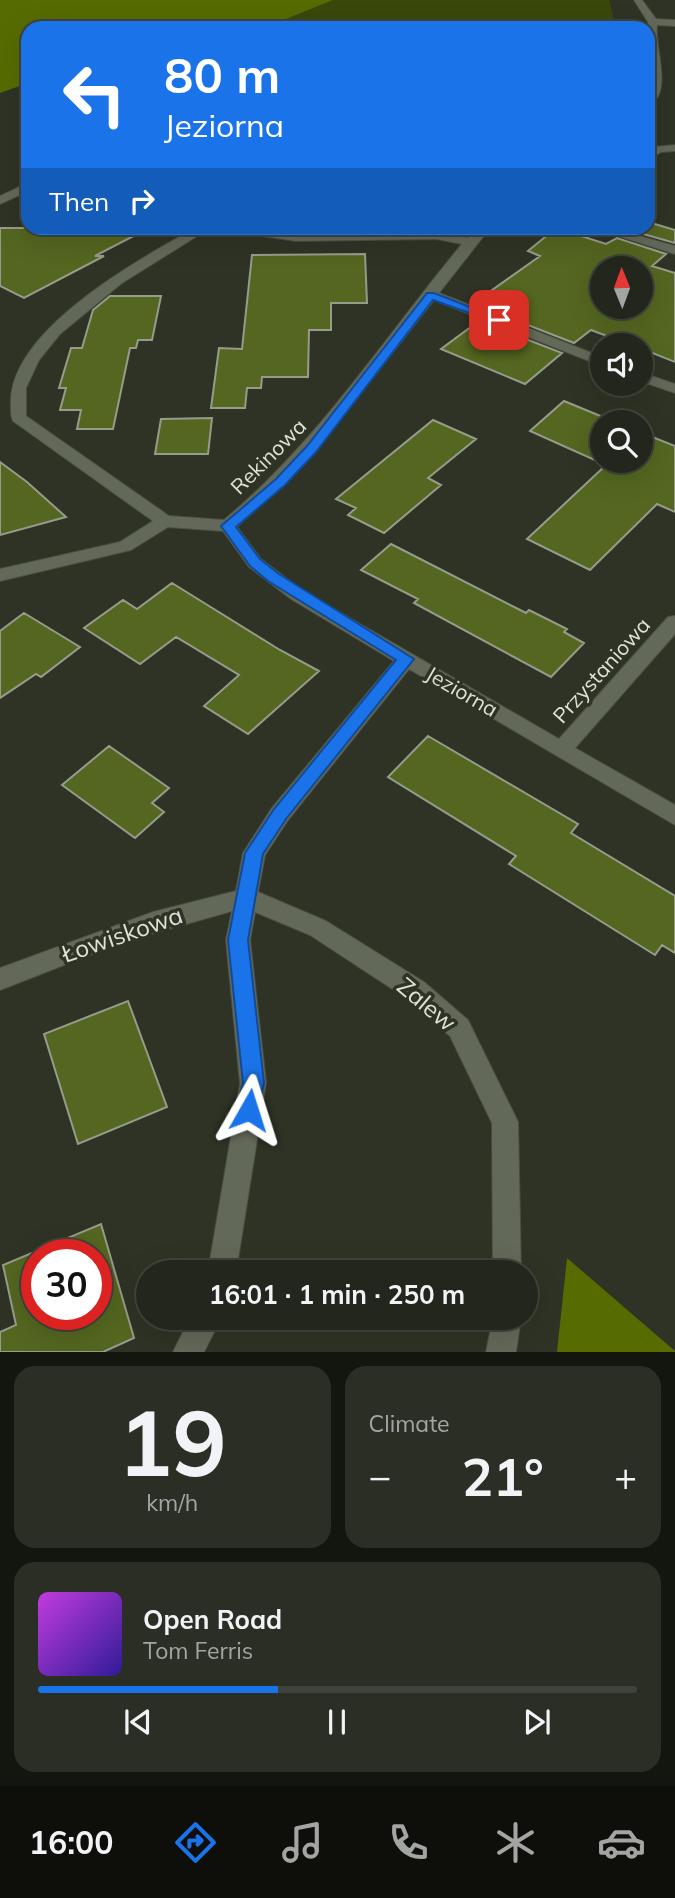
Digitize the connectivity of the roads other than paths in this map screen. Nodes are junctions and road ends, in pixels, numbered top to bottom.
1 (638, 0) edge
2 (652, 21) edge
3 (655, 22) edge
4 (675, 23) edge
5 (675, 148) edge
6 (655, 151) edge
7 (21, 190) edge
8 (0, 200) edge
9 (192, 235) edge
10 (282, 235) edge
11 (436, 235) edge
12 (436, 235) edge
13 (477, 235) edge
14 (623, 235) edge
15 (470, 242) junction
16 (675, 250) edge
17 (430, 295) junction
18 (590, 357) edge
19 (653, 381) edge
20 (675, 389) edge
21 (165, 521) junction
22 (228, 526) junction
23 (0, 575) edge
24 (675, 622) edge
25 (406, 659) junction
26 (562, 748) junction
27 (675, 816) edge
28 (247, 898) junction
29 (0, 979) edge
30 (224, 1260) edge
31 (507, 1260) edge
32 (200, 1330) edge
33 (505, 1330) edge
34 (188, 1352) edge
35 (501, 1352) edge

1 - 2 street
3 - 4 street
5 - 6 street
7 - 8 street
9 - 21 street
10 - 12 street
11 - 15 street
13 - 15 street, Rekinowa
14 - 16 street
15 - 17 street, Rekinowa
17 - 18 street
17 - 22 street, Rekinowa
19 - 20 street
21 - 22 street, Rekinowa
21 - 23 street
22 - 25 street, Jeziorna
24 - 26 street, Przystaniowa
25 - 26 street, Jeziorna
25 - 28 street
26 - 27 street, Jeziorna
28 - 29 street, Łowiskowa
28 - 30 street
28 - 31 street, Zalew
32 - 34 street
33 - 35 street

